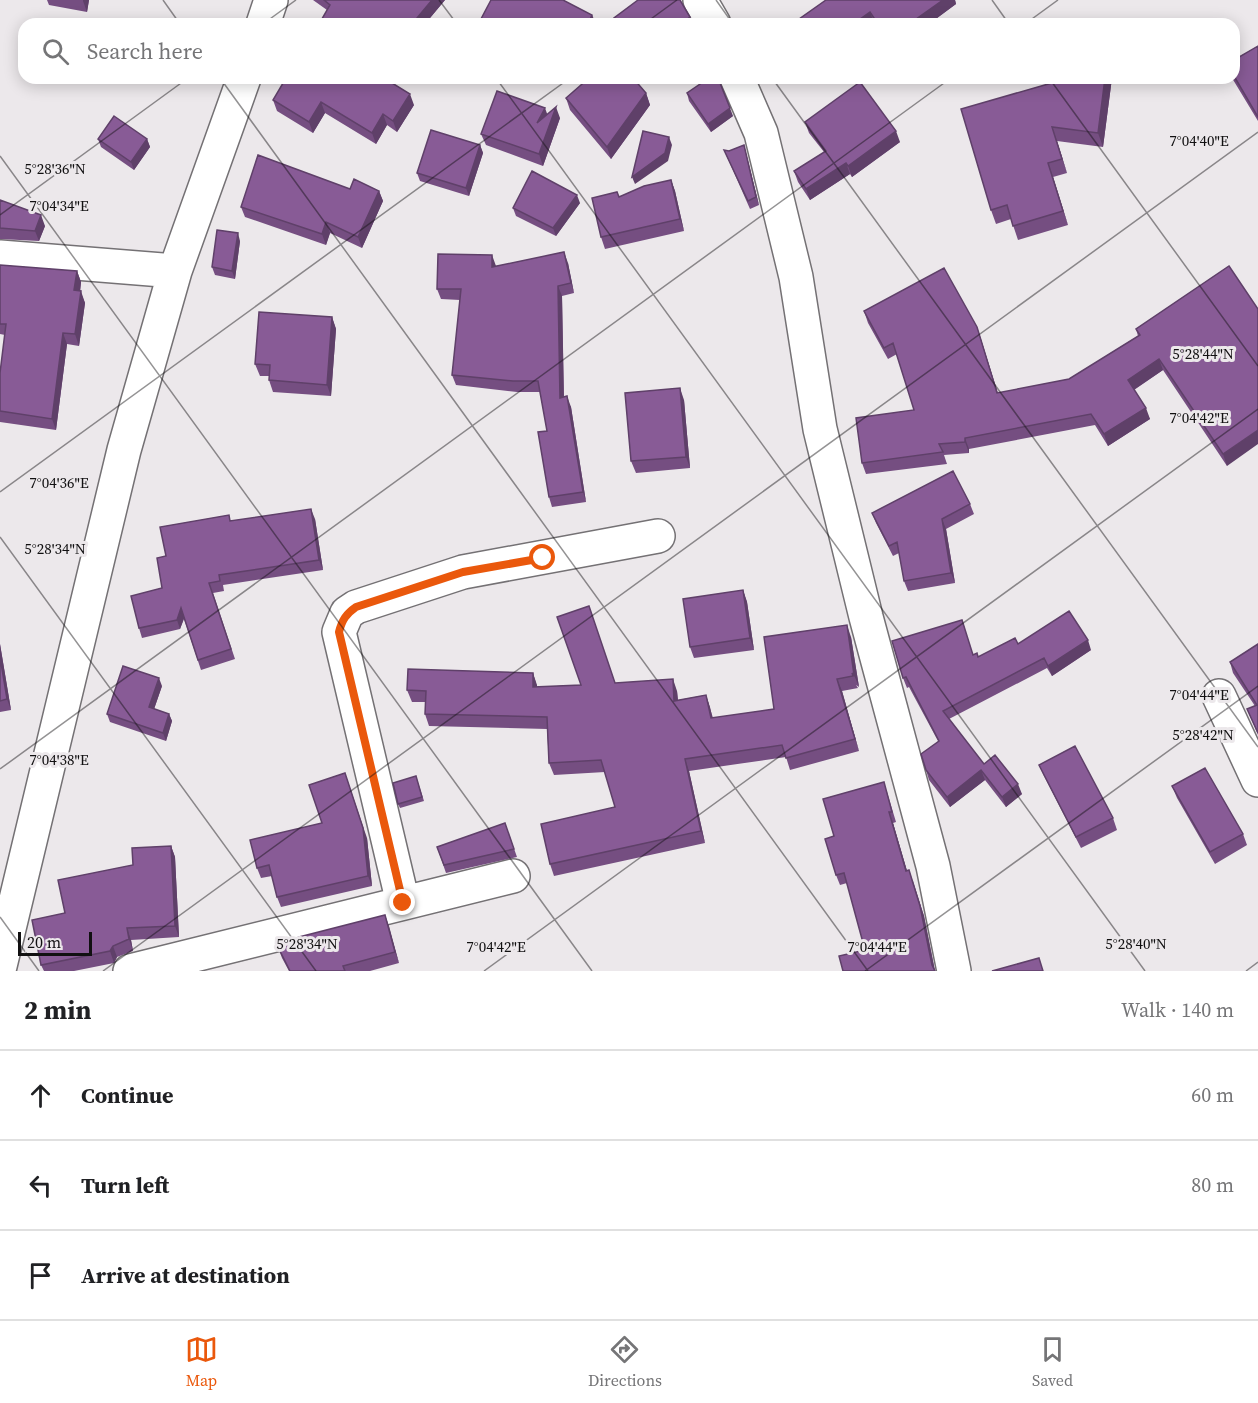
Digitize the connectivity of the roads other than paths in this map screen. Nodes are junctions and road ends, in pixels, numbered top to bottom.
1 (271, 0) edge
2 (700, 0) edge
3 (265, 18) edge
4 (710, 18) edge
5 (242, 84) edge
6 (740, 84) edge
7 (0, 257) edge
8 (175, 271) junction
9 (658, 536) dead end
10 (1218, 696) dead end
11 (1258, 780) edge
12 (513, 876) dead end
13 (403, 903) junction
14 (2, 945) edge
15 (130, 971) edge
16 (954, 971) edge

1 - 3 street
2 - 4 street
5 - 8 street
6 - 16 street
7 - 8 street
8 - 14 street
9 - 13 street
10 - 11 street
12 - 13 street
13 - 15 street

